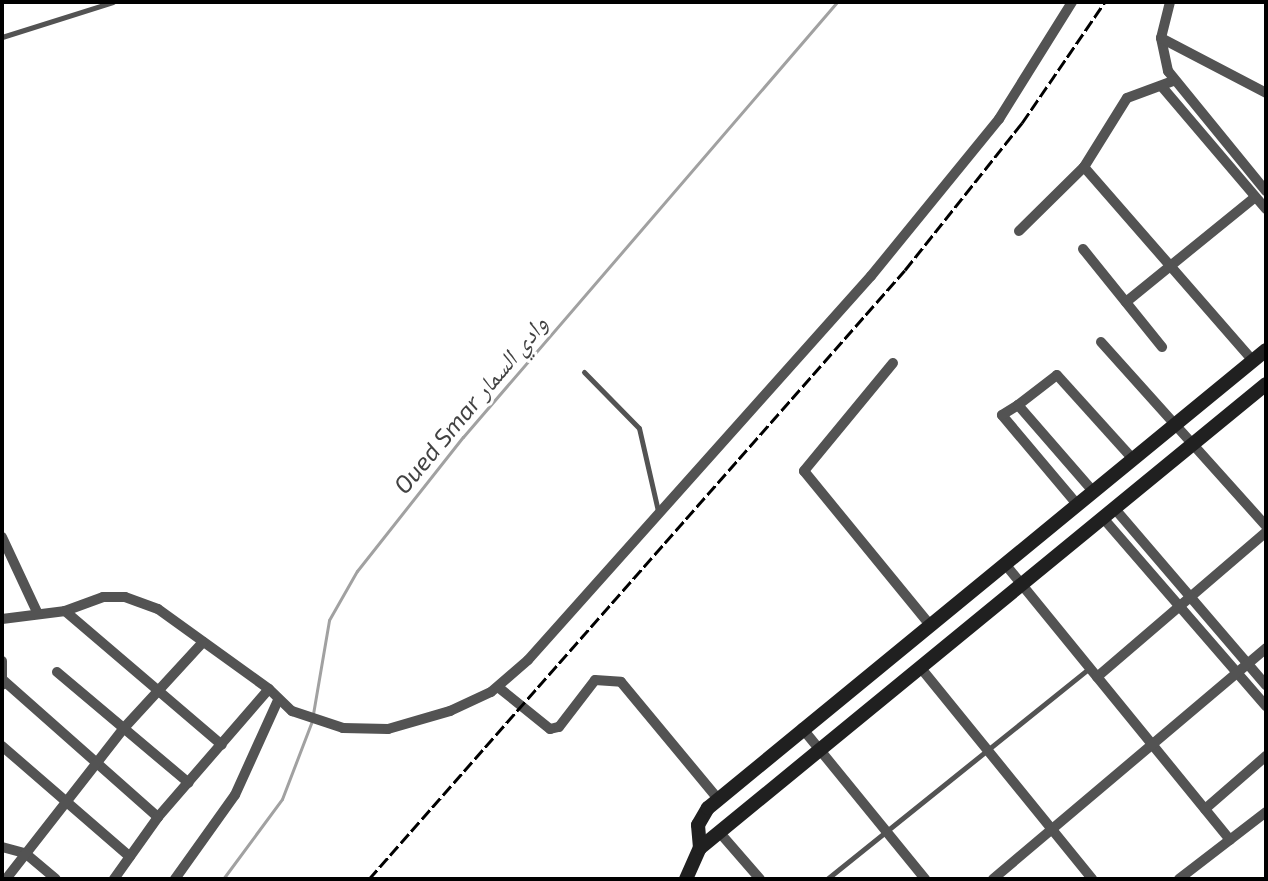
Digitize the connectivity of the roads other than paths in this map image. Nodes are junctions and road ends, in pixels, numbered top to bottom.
1 (113, 2) edge
2 (1072, 2) edge
3 (1170, 2) edge
4 (2, 37) edge
5 (1161, 38) junction
6 (1173, 81) junction
7 (1163, 88) junction
8 (1266, 93) edge
9 (1084, 167) junction
10 (1264, 186) edge
11 (1260, 201) edge
12 (1019, 231) dead end
13 (1083, 249) dead end
14 (1171, 266) junction
15 (1126, 302) junction
16 (1101, 342) dead end
17 (1162, 347) dead end
18 (1266, 350) edge
19 (1253, 361) junction
20 (893, 363) dead end
21 (584, 372) dead end
22 (1266, 384) edge
23 (1018, 405) junction
24 (1176, 426) junction
25 (1192, 444) junction
26 (1132, 458) junction
27 (1092, 490) junction
28 (1076, 503) junction
29 (658, 511) junction
30 (1109, 513) junction
31 (1266, 529) edge
32 (2, 537) edge
33 (1005, 564) junction
34 (1022, 584) junction
35 (1190, 597) junction
36 (1180, 606) junction
37 (65, 611) junction
38 (37, 612) junction
39 (2, 619) edge
40 (930, 625) junction
41 (203, 642) junction
42 (1266, 648) edge
43 (2, 661) edge
44 (1248, 664) junction
45 (920, 667) junction
46 (1089, 667) junction
47 (57, 672) dead end
48 (1237, 673) junction
49 (1097, 677) junction
50 (3, 682) edge
51 (1266, 685) edge
52 (498, 687) junction
53 (269, 689) junction
54 (157, 691) junction
55 (278, 700) junction
56 (1266, 706) edge
57 (124, 728) junction
58 (802, 728) junction
59 (222, 745) junction
60 (1153, 745) junction
61 (2, 746) edge
62 (986, 749) junction
63 (820, 750) junction
64 (1266, 756) edge
65 (94, 764) junction
66 (189, 783) junction
67 (718, 799) junction
68 (65, 804) junction
69 (1205, 809) junction
70 (1266, 812) edge
71 (158, 817) junction
72 (886, 831) junction
73 (1053, 831) junction
74 (720, 833) junction
75 (1230, 840) junction
76 (2, 847) edge
77 (700, 848) junction
78 (25, 853) junction
79 (130, 857) junction
80 (6, 879) edge
81 (56, 879) edge
82 (114, 879) edge
83 (175, 879) edge
84 (686, 879) edge
85 (760, 879) edge
86 (827, 879) edge
87 (925, 879) edge
88 (993, 879) edge
89 (1092, 879) edge
90 (1179, 879) edge

1 - 4 lane
2 - 29 street
3 - 5 street
5 - 6 street
5 - 8 street
6 - 7 street
6 - 10 street
7 - 9 street
7 - 11 street
9 - 12 street
9 - 14 street
10 - 11 street
11 - 14 street
13 - 15 street
14 - 15 street
14 - 19 street
15 - 17 street
16 - 24 street
18 - 19 street
19 - 24 street
20 - 40 street
21 - 29 lane
22 - 25 street
23 - 26 street
23 - 27 street
23 - 28 street
24 - 25 street
24 - 26 street
25 - 30 street
25 - 31 street
26 - 27 street
27 - 28 street
28 - 33 street
29 - 52 street
30 - 34 street
30 - 35 street
30 - 36 street
31 - 35 street
32 - 38 street
33 - 34 street
33 - 40 street
34 - 45 street
34 - 46 street
35 - 36 street
35 - 44 street
36 - 48 street
36 - 49 street
37 - 38 street
37 - 41 street
37 - 54 street
38 - 39 street
40 - 58 street
41 - 53 street
41 - 54 street
42 - 44 street
43 - 50 street
44 - 48 street
44 - 51 street
45 - 62 street
45 - 63 street
46 - 49 street
46 - 62 lane
47 - 57 street
48 - 56 street
48 - 60 street
49 - 60 street
50 - 65 street
52 - 55 street
52 - 67 street
53 - 55 street
53 - 59 street
54 - 57 street
54 - 59 street
55 - 83 street
57 - 65 street
57 - 66 street
58 - 63 street
58 - 67 street
59 - 66 street
60 - 69 street
60 - 73 street
61 - 68 street
62 - 72 lane
62 - 73 street
63 - 72 street
63 - 74 street
64 - 69 street
65 - 68 street
65 - 71 street
66 - 71 street
67 - 77 street
68 - 78 street
68 - 79 street
69 - 75 street
70 - 75 street
71 - 79 street
72 - 86 lane
72 - 87 street
73 - 88 street
73 - 89 street
74 - 77 street
74 - 85 street
75 - 90 street
76 - 78 street
77 - 84 street
78 - 80 street
78 - 81 street
79 - 82 street

